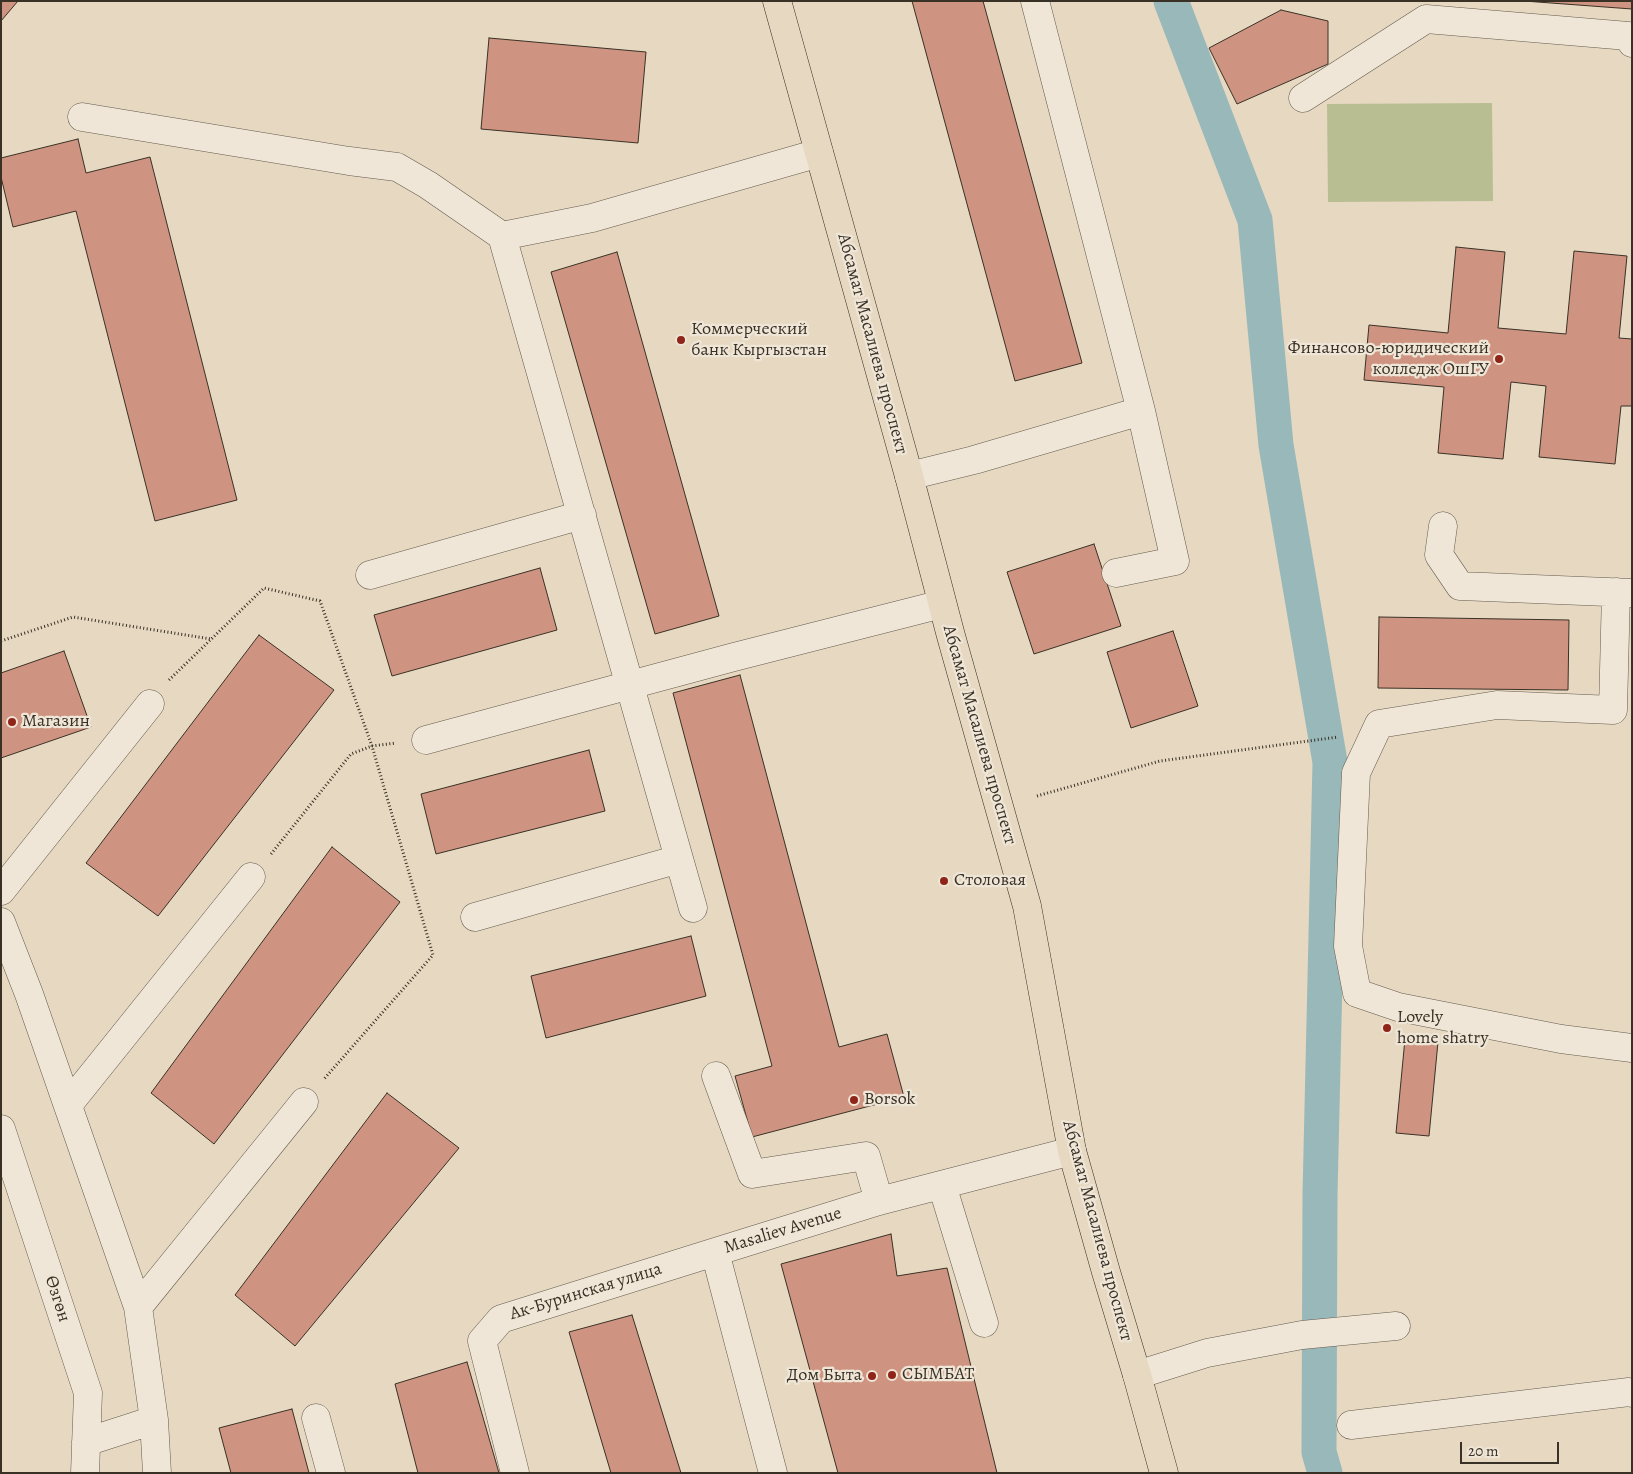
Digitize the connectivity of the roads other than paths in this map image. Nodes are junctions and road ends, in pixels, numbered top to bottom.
1 (777, 1) edge
2 (1036, 1) edge
3 (1632, 43) edge
4 (1303, 98) dead end
5 (82, 117) dead end
6 (819, 152) junction
7 (502, 236) junction
8 (1141, 411) junction
9 (909, 476) junction
10 (582, 515) junction
11 (1443, 526) dead end
12 (370, 574) dead end
13 (1116, 574) dead end
14 (1624, 593) edge
15 (942, 604) junction
16 (630, 685) junction
17 (150, 704) road end
18 (1622, 711) edge
19 (426, 740) dead end
20 (679, 859) junction
21 (250, 878) road end
22 (1, 891) edge
23 (693, 908) dead end
24 (475, 917) dead end
25 (1, 922) edge
26 (1632, 1048) edge
27 (716, 1076) dead end
28 (304, 1102) road end
29 (68, 1105) junction
30 (1, 1129) edge
31 (1072, 1151) junction
32 (942, 1185) junction
33 (880, 1201) junction
34 (715, 1252) junction
35 (138, 1307) junction
36 (984, 1323) dead end
37 (1396, 1326) dead end
38 (1137, 1375) junction
39 (1632, 1393) edge
40 (316, 1418) dead end
41 (154, 1420) junction
42 (1351, 1425) dead end
43 (86, 1442) junction
44 (84, 1473) edge
45 (157, 1473) edge
46 (330, 1473) edge
47 (515, 1473) edge
48 (772, 1473) edge
49 (1164, 1473) edge

1 - 6 main road, Абсамат Масалиева проспект
2 - 8 street
3 - 4 street
5 - 7 street
6 - 7 street
6 - 9 main road, Абсамат Масалиева проспект
7 - 10 street
8 - 9 street
8 - 13 street
9 - 15 main road, Абсамат Масалиева проспект
10 - 12 street
10 - 16 street
11 - 14 street
14 - 18 street
15 - 16 street
15 - 31 main road, Абсамат Масалиева проспект
16 - 19 street
16 - 20 street
17 - 22 street
18 - 26 street
20 - 23 street
20 - 24 street
21 - 29 street
25 - 29 street
27 - 33 street
28 - 35 street
29 - 35 street
30 - 43 street, Өзгөн
31 - 32 street, Masaliev Avenue
31 - 38 main road, Абсамат Масалиева проспект
32 - 33 street, Masaliev Avenue
32 - 36 street
33 - 34 street, Masaliev Avenue
34 - 47 street, Ак-Буринская улица
34 - 48 street, Masaliev Avenue
35 - 41 street
37 - 38 street
38 - 49 main road, Абсамат Масалиева проспект
39 - 42 street
40 - 46 street
41 - 43 street
41 - 45 street
43 - 44 street, Өзгөн

